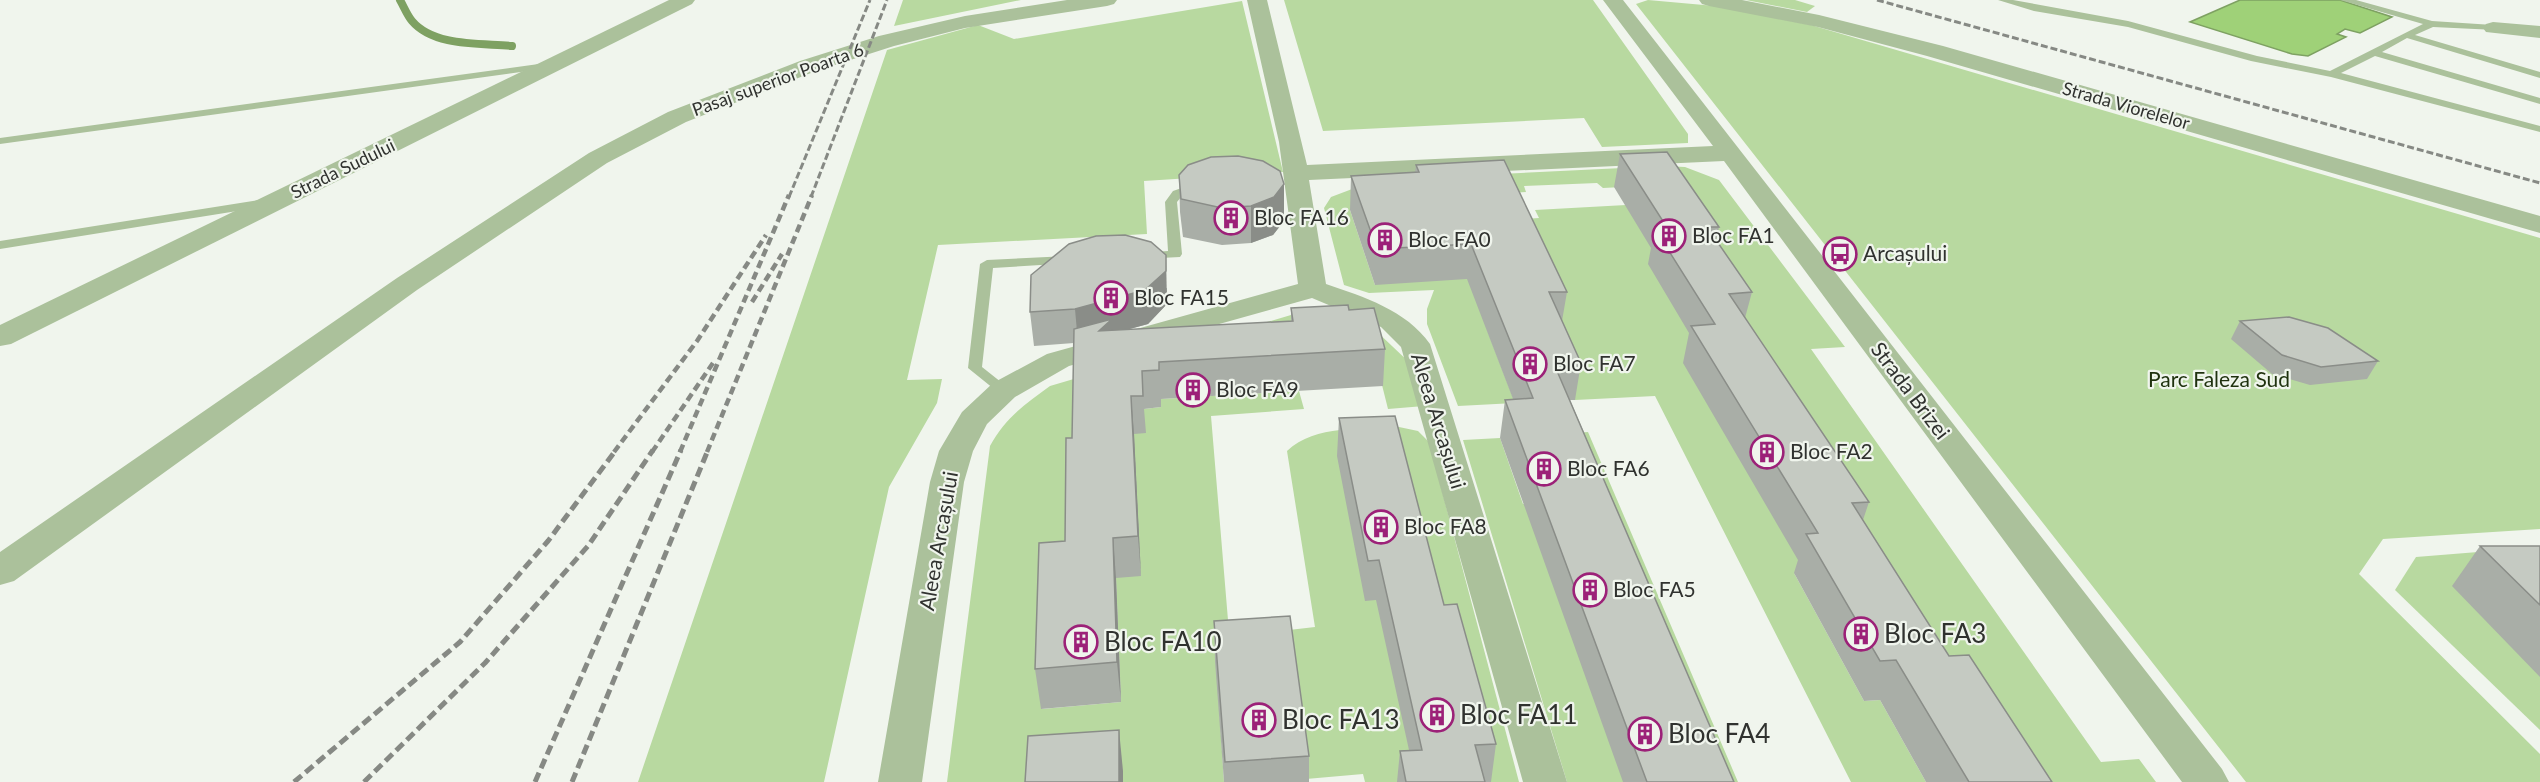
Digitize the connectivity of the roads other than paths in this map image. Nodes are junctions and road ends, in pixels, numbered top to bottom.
1 (685, 0) edge
2 (1107, 0) edge
3 (1257, 0) edge
4 (1613, 0) edge
5 (1709, 0) edge
6 (2003, 0) edge
7 (2345, 0) edge
8 (2432, 24) junction
9 (2493, 28) joint
10 (2540, 32) edge
11 (2406, 35) junction
12 (2373, 52) junction
13 (552, 66) junction
14 (2332, 74) junction
15 (2540, 75) edge
16 (2540, 100) edge
17 (2540, 129) edge
18 (0, 141) edge
19 (1730, 153) junction
20 (1294, 179) junction
21 (1210, 186) edge
22 (277, 201) junction
23 (2540, 225) edge
24 (0, 246) edge
25 (1128, 257) edge
26 (1081, 259) edge
27 (1313, 289) junction
28 (0, 337) edge
29 (1004, 390) junction
30 (0, 571) edge
31 (900, 782) edge
32 (1545, 782) edge
33 (2206, 782) edge

1 - 13 street, Strada Sudului
2 - 30 street, Pasaj superior Poarta 6
3 - 20 street
4 - 19 street, Strada Brizei
5 - 23 street, Strada Viorelelor
6 - 14 lane
7 - 8 lane
8 - 9 lane
8 - 11 lane
9 - 10 street
11 - 12 lane
11 - 15 lane
12 - 14 lane
12 - 16 lane
13 - 18 lane
13 - 22 street, Strada Sudului
14 - 17 lane
19 - 20 street
19 - 33 street, Strada Brizei
20 - 27 street
21 - 25 lane
22 - 24 lane
22 - 28 street, Strada Sudului
26 - 29 lane
27 - 29 street, Aleea Arcașului
27 - 32 street, Aleea Arcașului
29 - 31 street, Aleea Arcașului

